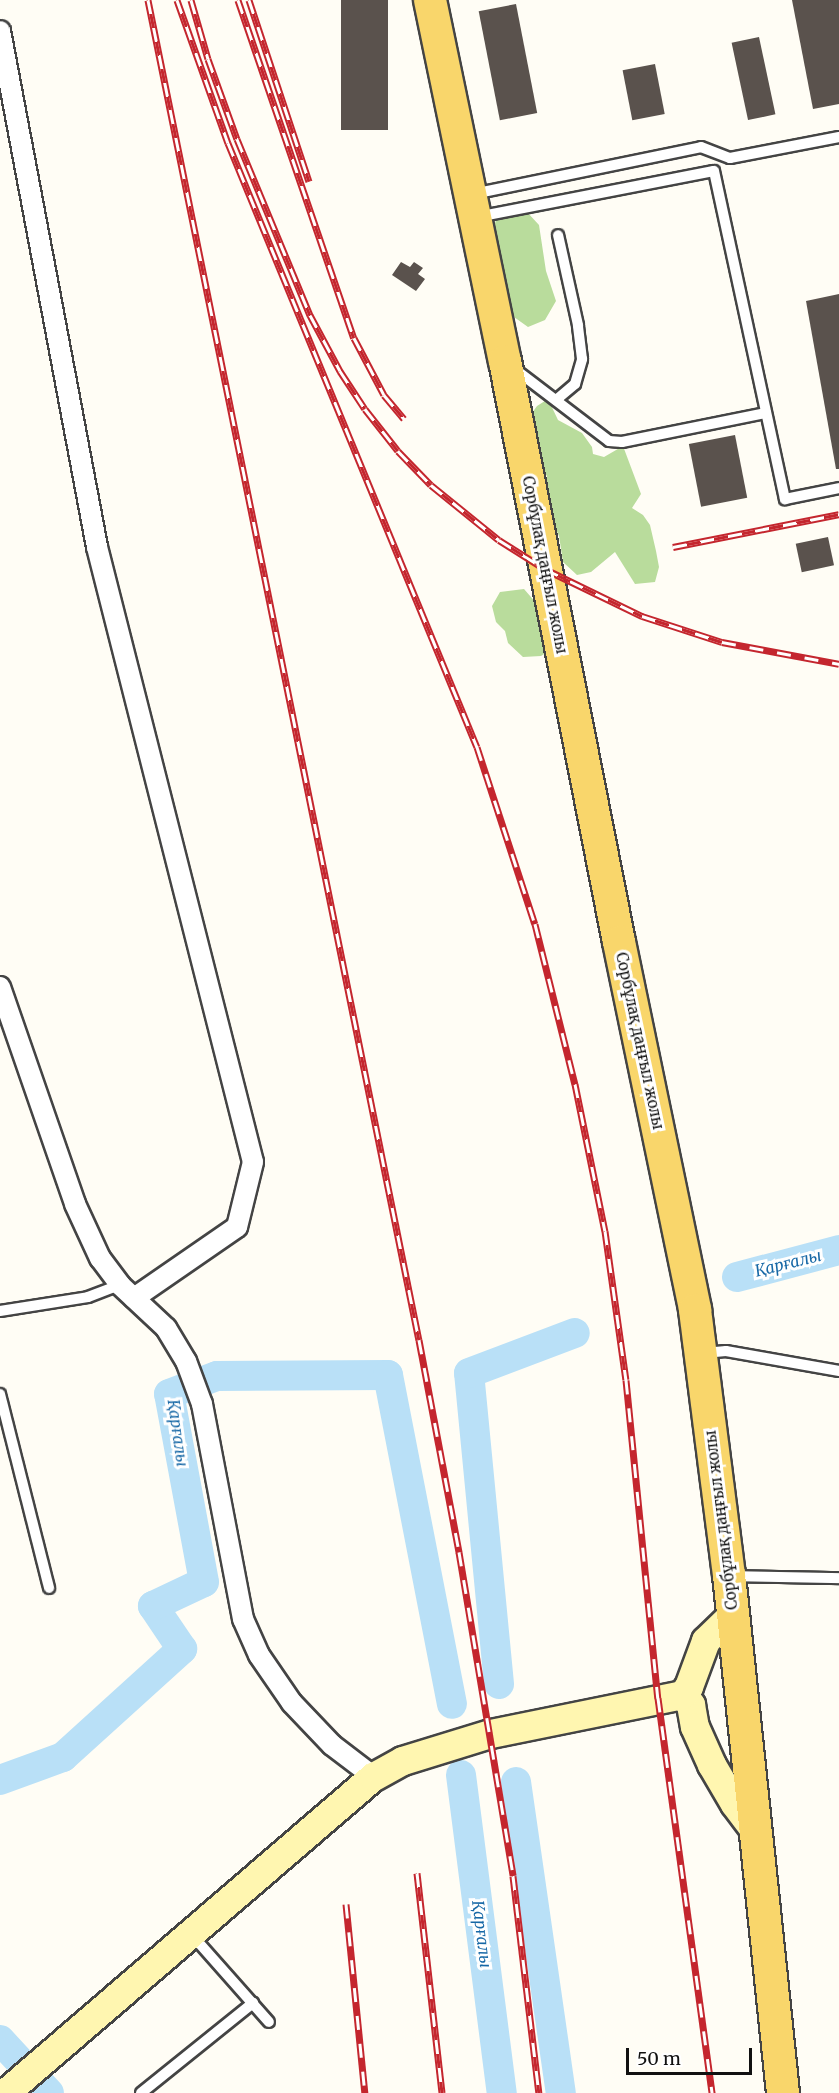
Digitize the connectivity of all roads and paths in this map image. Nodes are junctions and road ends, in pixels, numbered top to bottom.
1 (430, 0) edge
2 (0, 31) edge
3 (839, 137) edge
4 (730, 158) junction
5 (714, 171) junction
6 (472, 206) junction
7 (558, 235) dead end
8 (506, 361) junction
9 (556, 400) junction
10 (766, 413) junction
11 (839, 488) edge
12 (0, 987) edge
13 (127, 1291) junction
14 (0, 1311) edge
15 (701, 1354) junction
16 (839, 1371) edge
17 (0, 1394) edge
18 (729, 1575) junction
19 (839, 1578) edge
20 (49, 1588) dead end
21 (733, 1616) junction
22 (682, 1695) junction
23 (374, 1777) junction
24 (757, 1833) junction
25 (190, 1933) junction
26 (253, 2003) junction
27 (269, 2022) dead end
28 (13, 2086) edge
29 (141, 2093) edge
30 (783, 2093) edge

1 - 6 main road, Сорбұлақ даңғыл жолы
2 - 13 street
3 - 4 lane
4 - 5 lane
4 - 6 lane
5 - 6 lane
5 - 10 lane
6 - 8 main road, Сорбұлақ даңғыл жолы
7 - 9 lane
8 - 9 lane
8 - 15 main road, Сорбұлақ даңғыл жолы
9 - 10 lane
10 - 11 lane
12 - 13 street
13 - 14 lane
13 - 23 street
15 - 16 lane
15 - 18 main road, Сорбұлақ даңғыл жолы
17 - 20 lane
18 - 19 lane
18 - 21 main road, Сорбұлақ даңғыл жолы
21 - 22 street
21 - 24 main road, Сорбұлақ даңғыл жолы
22 - 23 street
22 - 24 street
23 - 25 street
24 - 30 main road, Сорбұлақ даңғыл жолы
25 - 26 lane
25 - 28 street
26 - 27 lane
26 - 29 lane

